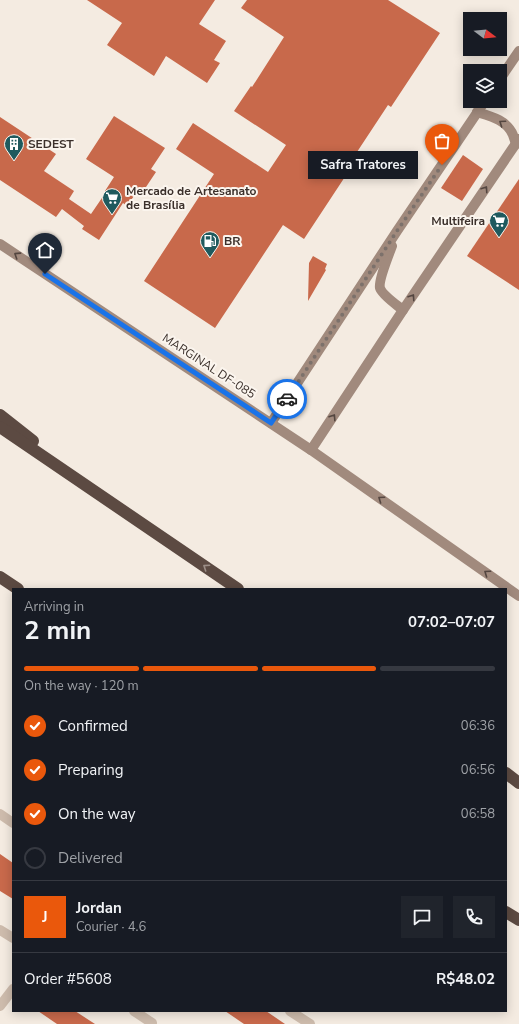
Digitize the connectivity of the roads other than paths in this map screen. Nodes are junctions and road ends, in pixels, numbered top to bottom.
1 (519, 51) edge
2 (507, 69) edge
3 (480, 108) edge
4 (477, 112) junction
5 (517, 142) edge
6 (397, 231) junction
7 (0, 244) edge
8 (402, 310) junction
9 (0, 415) edge
10 (271, 423) junction
11 (0, 428) edge
12 (312, 450) junction
13 (101, 496) junction
14 (0, 577) edge
15 (16, 588) edge
16 (237, 588) edge
17 (519, 596) edge
18 (507, 775) edge
19 (519, 783) edge
20 (0, 814) edge
21 (12, 822) edge
22 (507, 913) edge
23 (519, 920) edge
24 (0, 930) edge
25 (12, 937) edge
26 (12, 990) edge
27 (0, 1006) edge
28 (136, 1012) edge
29 (292, 1012) edge
30 (152, 1023) dead end
31 (310, 1024) edge

1 - 2 main road
3 - 4 main road
5 -> 4 main road
4 - 6 main road
8 -> 5 main road
6 - 8 main road
6 - 10 main road
10 -> 7 main road, MARGINAL DF-085
12 -> 8 main road
9 - 13 highway
10 - 12 main road, MARGINAL DF-085
11 - 13 highway
17 -> 12 main road, MARGINAL DF-085
16 -> 13 highway
14 - 15 highway
18 - 19 highway
20 - 21 street
22 - 23 highway
24 - 25 street
26 - 27 street
28 - 30 street
29 - 31 street

